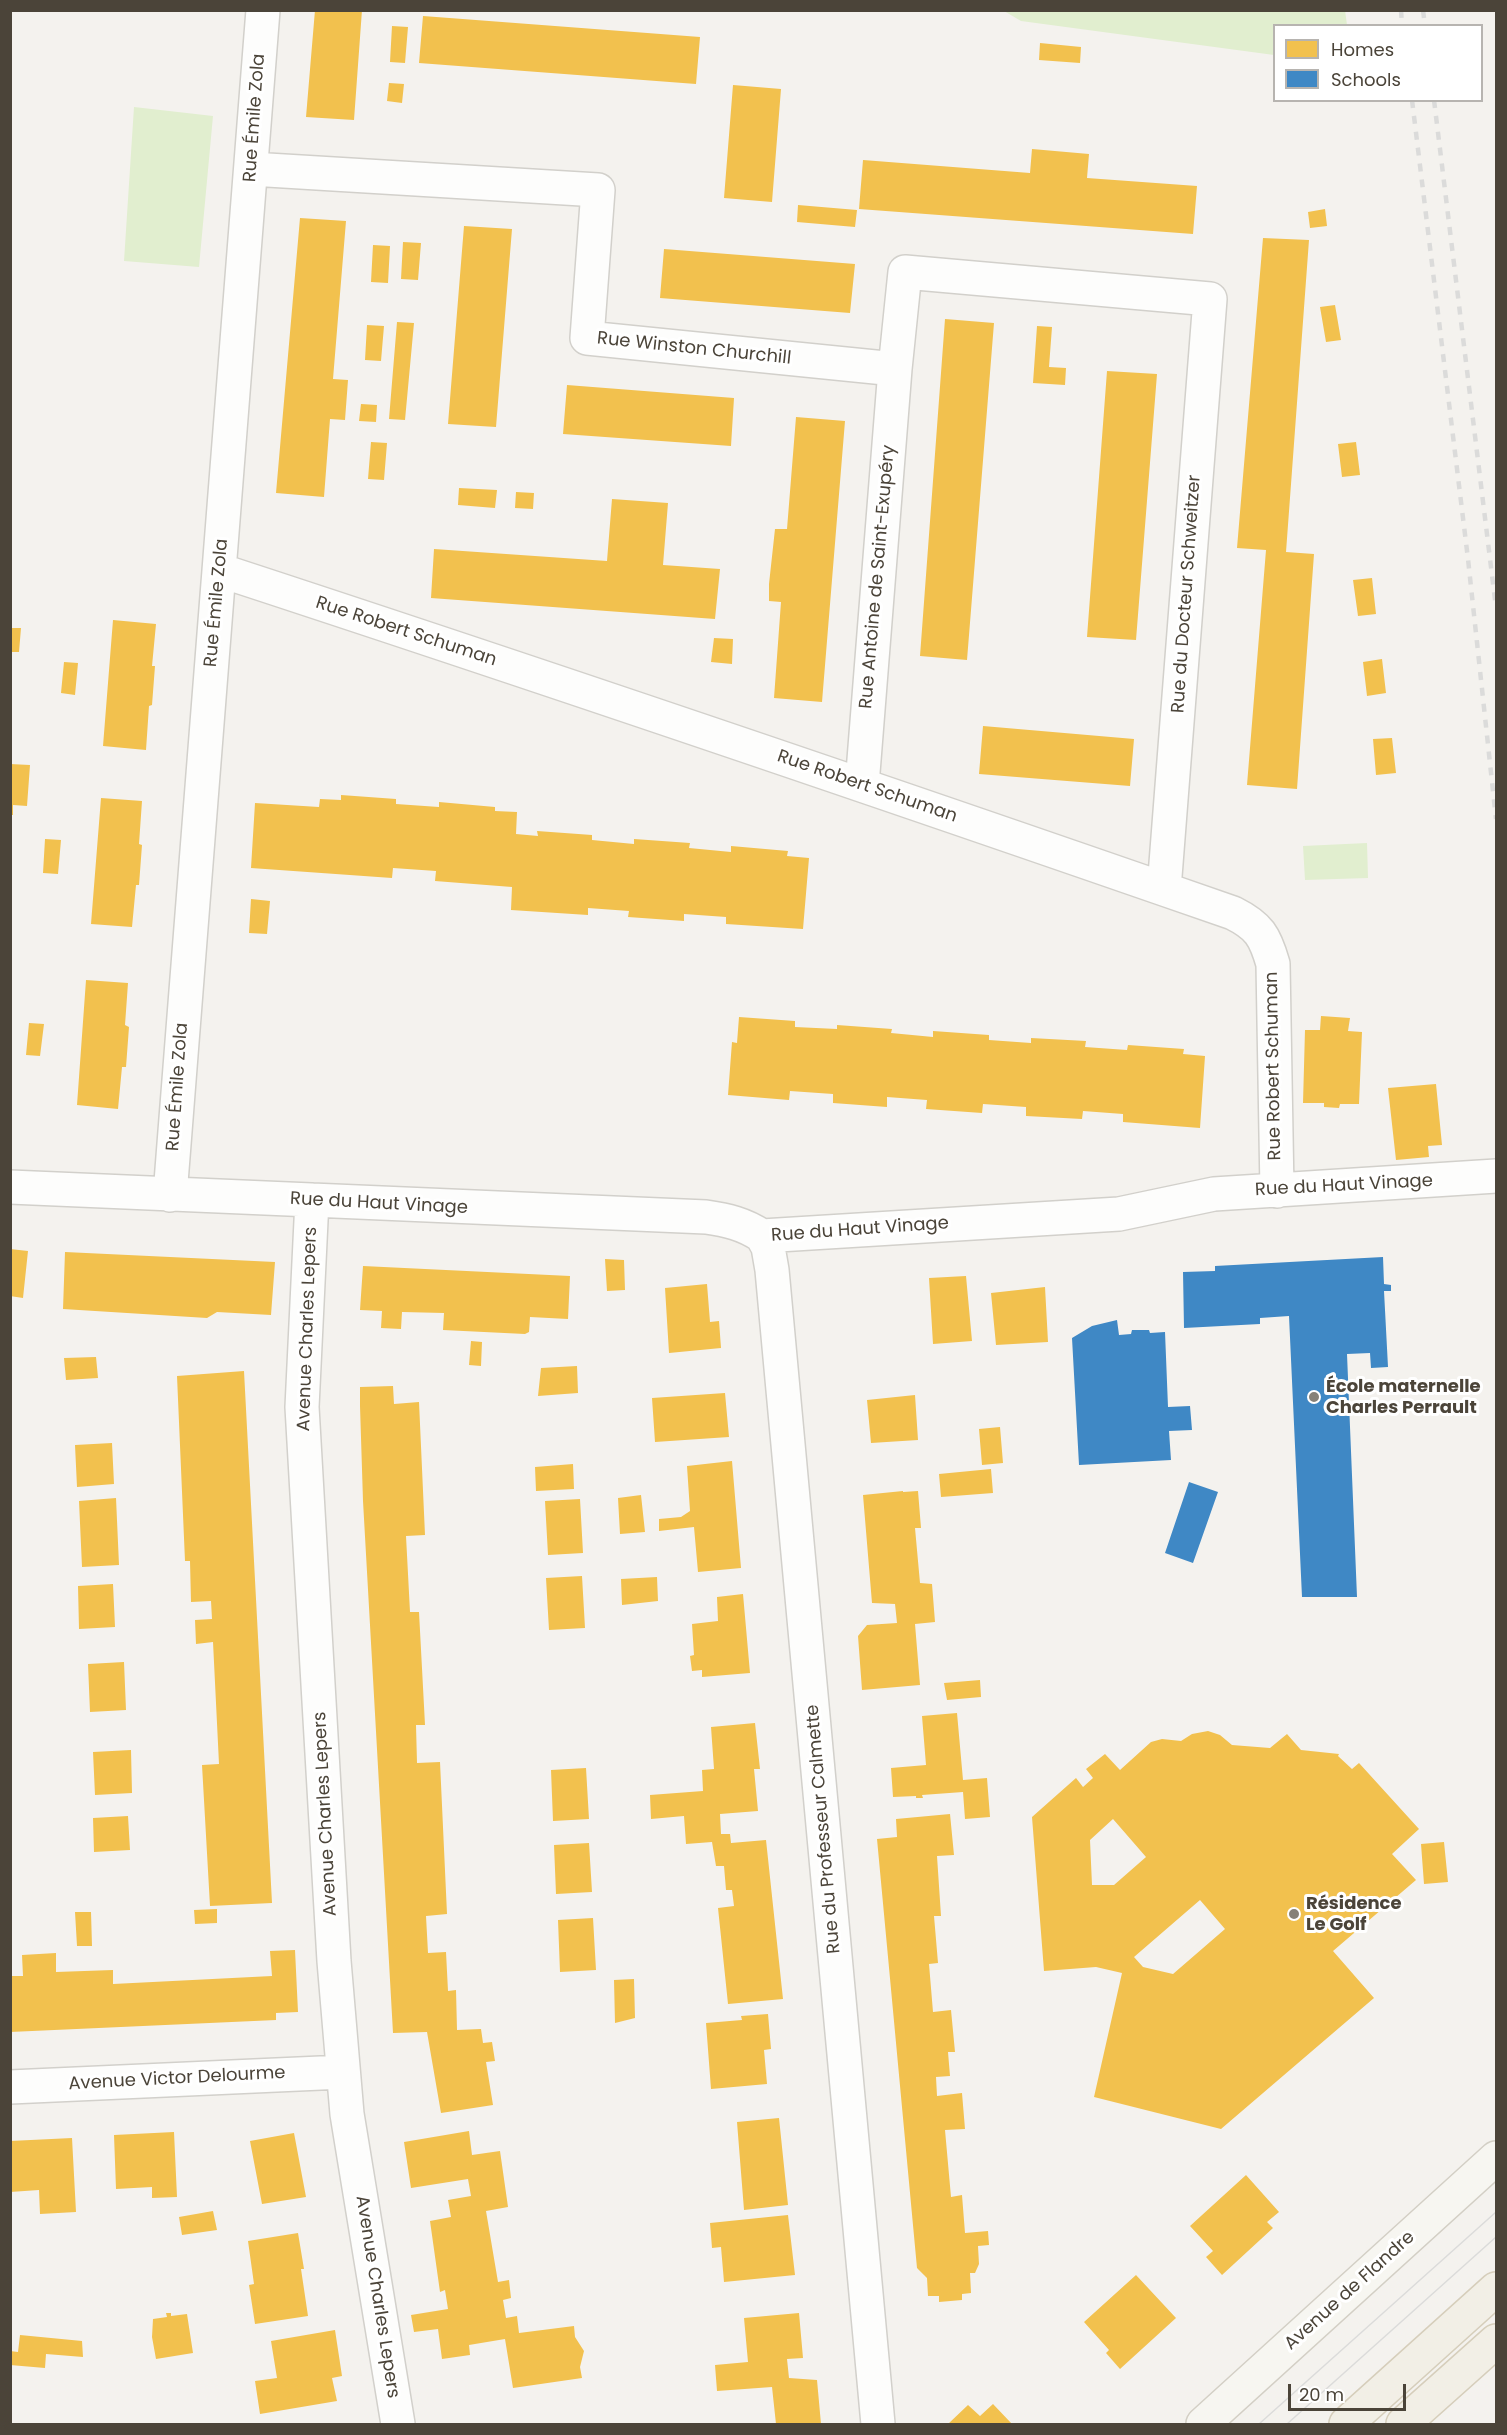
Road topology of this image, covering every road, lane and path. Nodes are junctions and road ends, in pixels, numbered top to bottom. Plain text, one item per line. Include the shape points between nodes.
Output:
1 (263, 10) edge
2 (251, 169) junction
3 (895, 369) junction
4 (219, 570) junction
5 (862, 785) junction
6 (1164, 889) junction
7 (1497, 1176) edge
8 (10, 1187) edge
9 (1277, 1191) junction
10 (170, 1195) junction
11 (312, 1200) junction
12 (762, 1236) junction
13 (343, 2072) junction
14 (10, 2087) edge
15 (1497, 2158) edge
16 (1497, 2289) edge
17 (1497, 2341) edge
18 (398, 2424) edge
19 (878, 2424) edge
20 (1203, 2424) edge
21 (1346, 2424) edge
22 (1403, 2424) edge

1 - 2 street, Rue Émile Zola
2 - 3 street, Rue Winston Churchill via 598,190 587,338
2 - 4 street, Rue Émile Zola
3 - 5 street, Rue Antoine de Saint-Exupéry
3 - 6 street, Rue du Docteur Schweitzer via 905,272 1210,299
4 - 5 street, Rue Robert Schuman
4 - 10 street, Rue Émile Zola
5 - 6 street, Rue Robert Schuman
6 - 9 street, Rue Robert Schuman via 1249,921 1261,932 1268,947 1273,964
7 - 9 street, Rue du Haut Vinage
8 - 10 street, Rue du Haut Vinage
9 - 12 street, Rue du Haut Vinage via 1214,1194 1119,1214
10 - 11 street, Rue du Haut Vinage
11 - 12 street, Rue du Haut Vinage via 706,1217 748,1227
11 - 13 street, Avenue Charles Lepers via 302,1407
12 - 19 street, Rue du Professeur Calmette via 772,1270
13 - 14 street, Avenue Victor Delourme
13 - 18 street, Avenue Charles Lepers
15 - 20 street, Avenue de Flandre
16 - 21 main road
17 - 22 main road

